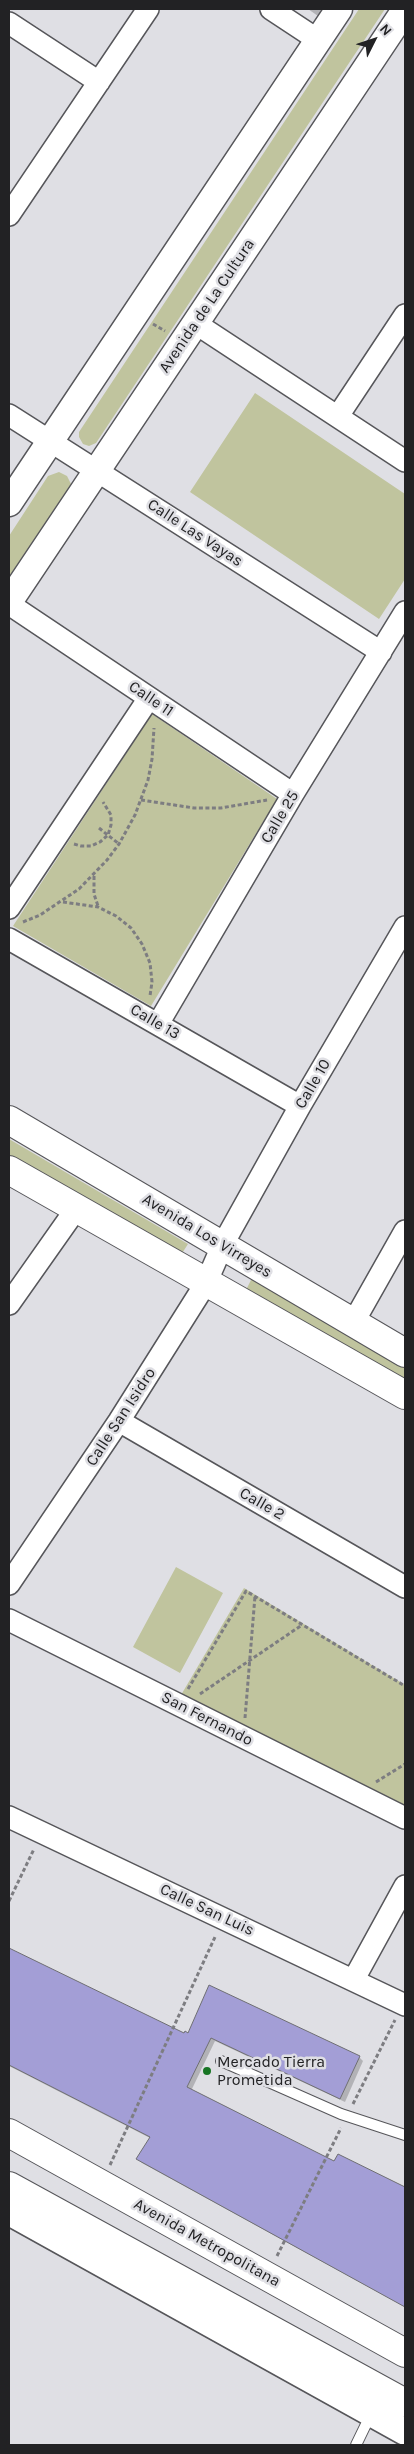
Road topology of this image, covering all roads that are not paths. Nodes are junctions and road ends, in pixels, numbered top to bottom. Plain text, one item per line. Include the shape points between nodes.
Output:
1 (148, 9) edge
2 (271, 9) edge
3 (339, 9) edge
4 (405, 10) edge
5 (9, 23) edge
6 (318, 40) junction
7 (99, 82) junction
8 (9, 215) edge
9 (405, 315) edge
10 (189, 333) junction
11 (9, 415) edge
12 (338, 416) junction
13 (50, 442) junction
14 (405, 461) edge
15 (97, 470) junction
16 (9, 503) edge
17 (9, 603) edge
18 (405, 612) edge
19 (381, 652) junction
20 (149, 698) junction
21 (283, 796) junction
22 (15, 913) edge
23 (405, 927) edge
24 (9, 939) edge
25 (158, 1024) junction
26 (300, 1106) junction
27 (9, 1120) edge
28 (9, 1170) edge
29 (76, 1209) junction
30 (405, 1231) edge
31 (223, 1244) junction
32 (206, 1284) junction
33 (9, 1304) edge
34 (353, 1323) junction
35 (405, 1353) edge
36 (405, 1395) edge
37 (119, 1421) junction
38 (9, 1584) edge
39 (405, 1587) edge
40 (9, 1620) edge
41 (9, 1817) edge
42 (405, 1818) edge
43 (405, 1886) edge
44 (354, 1979) junction
45 (404, 2005) edge
46 (220, 2061) dead end
47 (9, 2133) edge
48 (405, 2134) edge
49 (9, 2186) edge
50 (9, 2212) edge
51 (405, 2353) edge
52 (405, 2403) edge
53 (372, 2414) junction
54 (405, 2432) edge
55 (356, 2445) edge

1 - 7 street
2 - 6 street
3 - 6 street
4 - 10 street, Avenida de La Cultura
5 - 7 street
6 - 13 street
7 - 8 street
9 - 12 street
10 - 12 street
10 - 15 street, Avenida de La Cultura
11 - 13 street, Calle Las Vayas
12 - 14 street
13 - 15 street, Calle Las Vayas
13 - 16 street
15 - 17 street, Avenida de La Cultura
15 - 19 street, Calle Las Vayas
17 - 20 street, Calle 11
18 - 19 street, Calle 25
19 - 21 street, Calle 25
20 - 21 street, Calle 11
20 - 22 street
21 - 25 street, Calle 25
23 - 26 street, Calle 10
24 - 25 street, Calle 13
25 - 26 street, Calle 13
26 - 31 street, Calle 10
27 - 31 main road, Avenida Los Virreyes
28 - 29 main road
29 - 32 main road
29 - 33 street
30 - 34 street
31 - 32 street, Calle San Isidro
31 - 34 main road, Avenida Los Virreyes
32 - 36 main road
32 - 37 street, Calle San Isidro
34 - 35 main road, Avenida Los Virreyes
37 - 38 street, Calle San Isidro
37 - 39 street, Calle 2
40 - 42 street, San Fernando via 186,1702
41 - 44 street, Calle San Luis
43 - 44 street
44 - 45 street, Calle San Luis
46 - 48 lane via 347,2116
47 - 51 main road, Avenida Metropolitana
49 - 52 main road
50 - 53 street
53 - 54 street
53 - 55 lane

